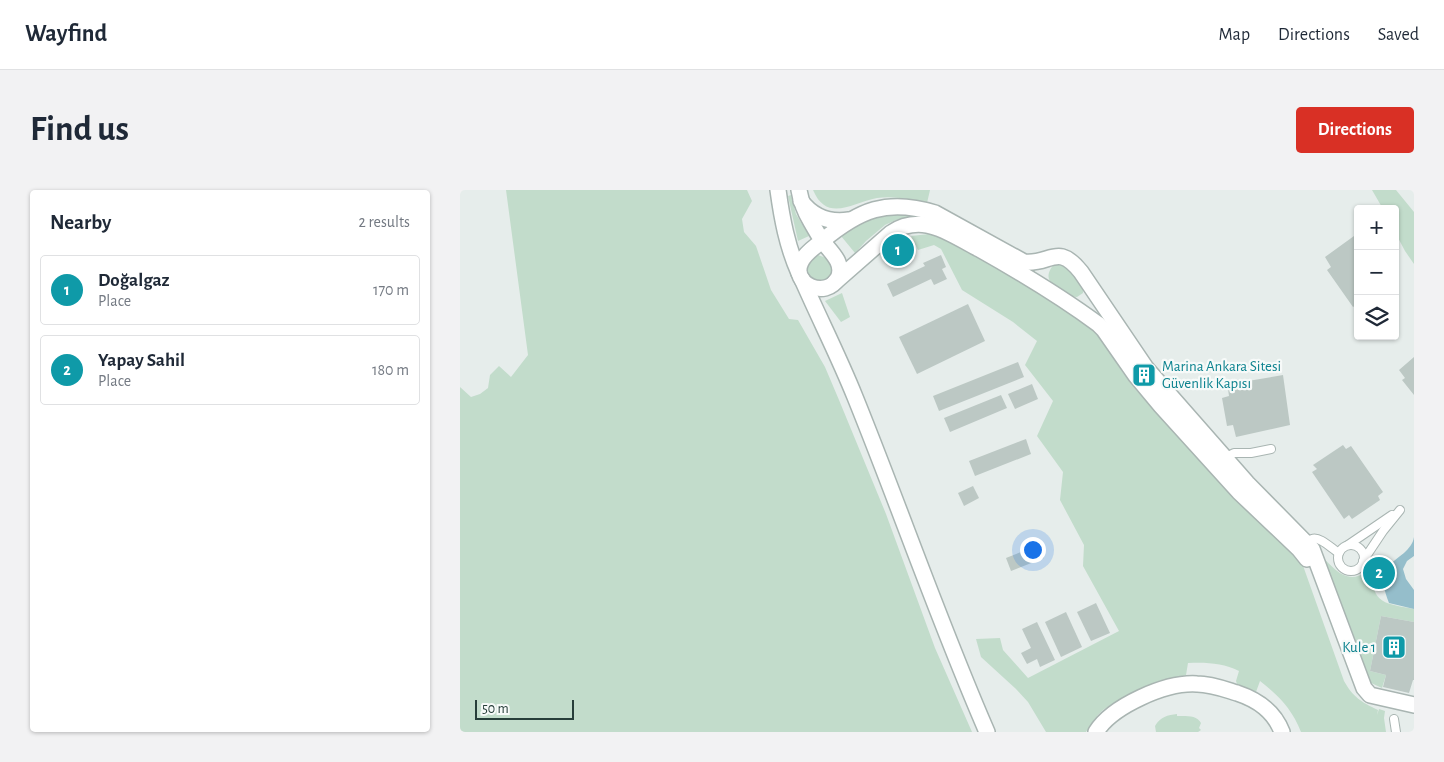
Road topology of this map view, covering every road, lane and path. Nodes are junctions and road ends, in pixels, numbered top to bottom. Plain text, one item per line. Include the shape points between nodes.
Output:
1 (778, 190) edge
2 (800, 196) edge
3 (849, 220) junction
4 (822, 241) junction
5 (1049, 258) junction
6 (802, 279) junction
7 (833, 284) junction
8 (1089, 284) junction
9 (1045, 288) junction
10 (1070, 304) junction
11 (817, 314) junction
12 (1271, 449) dead end
13 (1219, 461) junction
14 (1348, 545) junction
15 (1303, 546) junction
16 (1339, 553) junction
17 (1362, 563) junction
18 (1414, 705) edge
19 (1414, 711) edge
20 (1394, 719) dead end
21 (988, 732) edge
22 (1096, 732) edge
23 (1282, 732) edge
24 (1396, 732) edge

1 - 6 street via 784,228
2 - 3 street via 810,211 823,218
2 - 4 street
3 - 4 street
3 - 5 street via 884,208 915,208 935,213 1024,262
4 - 6 street via 801,262 799,271
4 - 7 street via 838,263 840,271
5 - 8 street via 1069,258
5 - 9 street via 1042,269
6 - 7 street via 815,289
6 - 11 street
7 - 9 street via 895,230 920,225 950,234
7 - 11 street via 818,301
8 - 10 street via 1090,290 1085,299
8 - 13 street via 1146,368
9 - 10 street
10 - 13 street via 1104,330 1161,406
11 - 21 street via 855,397 958,664
12 - 13 lane via 1234,453
13 - 15 street via 1239,492
14 - 16 lane
14 - 17 lane via 1362,551
14 - 17 lane via 1400,510
15 - 16 lane via 1315,538
15 - 18 street via 1316,555 1364,688 1370,694
15 - 19 street via 1361,698
16 - 17 lane via 1339,562 1344,569 1352,570
20 - 24 lane
22 - 23 street via 1114,714 1157,690 1195,684 1248,697 1271,714

